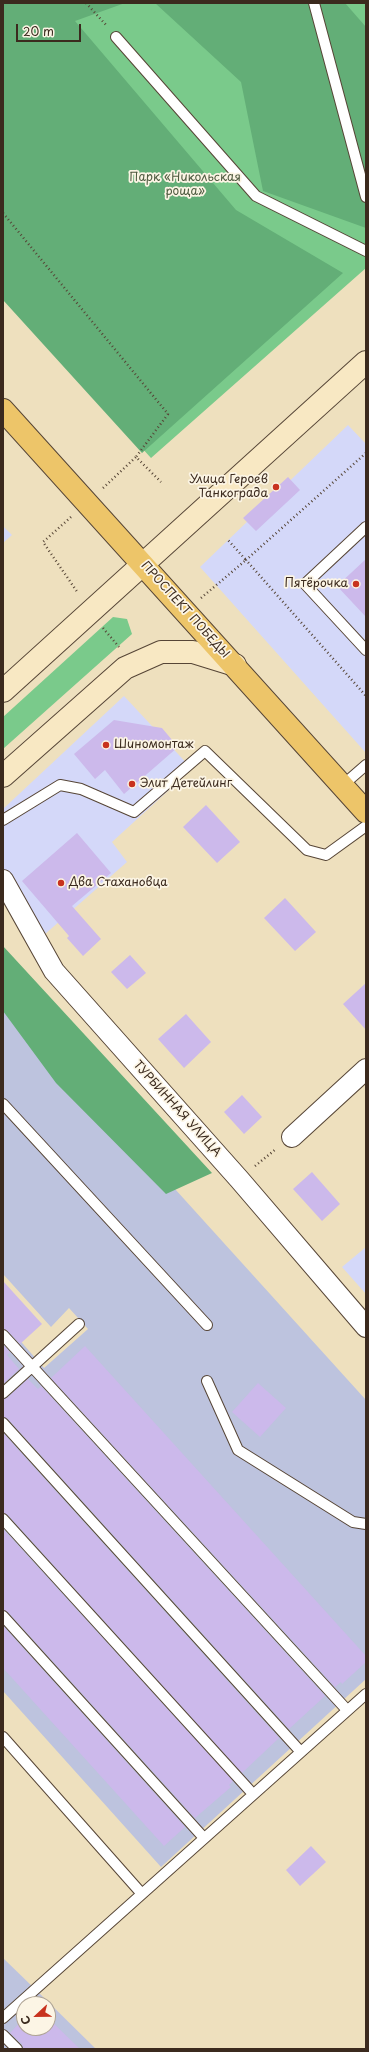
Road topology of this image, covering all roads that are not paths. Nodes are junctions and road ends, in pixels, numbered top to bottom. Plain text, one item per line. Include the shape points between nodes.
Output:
1 (314, 3) edge
2 (116, 37) road end
3 (366, 197) edge
4 (366, 251) edge
5 (366, 362) edge
6 (3, 410) edge
7 (366, 527) edge
8 (143, 564) junction
9 (366, 650) edge
10 (235, 665) junction
11 (3, 691) edge
12 (366, 765) edge
13 (3, 776) edge
14 (343, 786) junction
15 (366, 812) edge
16 (3, 820) edge
17 (366, 826) edge
18 (3, 880) edge
19 (366, 1069) edge
20 (3, 1104) edge
21 (292, 1137) road end
22 (79, 1324) dead end
23 (207, 1325) dead end
24 (366, 1327) edge
25 (3, 1335) edge
26 (32, 1367) junction
27 (207, 1380) dead end
28 (3, 1393) edge
29 (3, 1423) edge
30 (3, 1519) edge
31 (366, 1524) edge
32 (3, 1616) edge
33 (366, 1694) edge
34 (347, 1710) junction
35 (3, 1737) edge
36 (300, 1751) junction
37 (253, 1794) junction
38 (204, 1838) junction
39 (142, 1894) junction
40 (3, 2018) edge
41 (3, 2035) edge
42 (17, 2049) edge

1 - 3 lane
2 - 4 lane via 256,196
5 - 8 main road
6 - 8 main road, ПРОСПЕКТ ПОБЕДЫ
7 - 9 lane via 305,584
8 - 10 main road, ПРОСПЕКТ ПОБЕДЫ
8 - 11 main road
10 - 13 main road via 193,652 161,652 125,668
10 - 14 main road, ПРОСПЕКТ ПОБЕДЫ
12 - 14 lane
14 - 15 main road, ПРОСПЕКТ ПОБЕДЫ
16 - 17 lane via 60,785 81,789 134,812 205,751 307,850 326,856
18 - 24 street, ТУРБИННАЯ УЛИЦА via 54,971 239,1179
19 - 21 street
20 - 23 lane
22 - 26 lane
25 - 26 lane
26 - 28 lane
26 - 34 lane
27 - 31 lane via 238,1450 353,1522
29 - 36 lane
30 - 37 lane
32 - 38 lane
33 - 34 lane
34 - 36 lane
35 - 39 lane
36 - 37 lane
37 - 38 lane
38 - 39 lane
39 - 40 lane
41 - 42 lane

